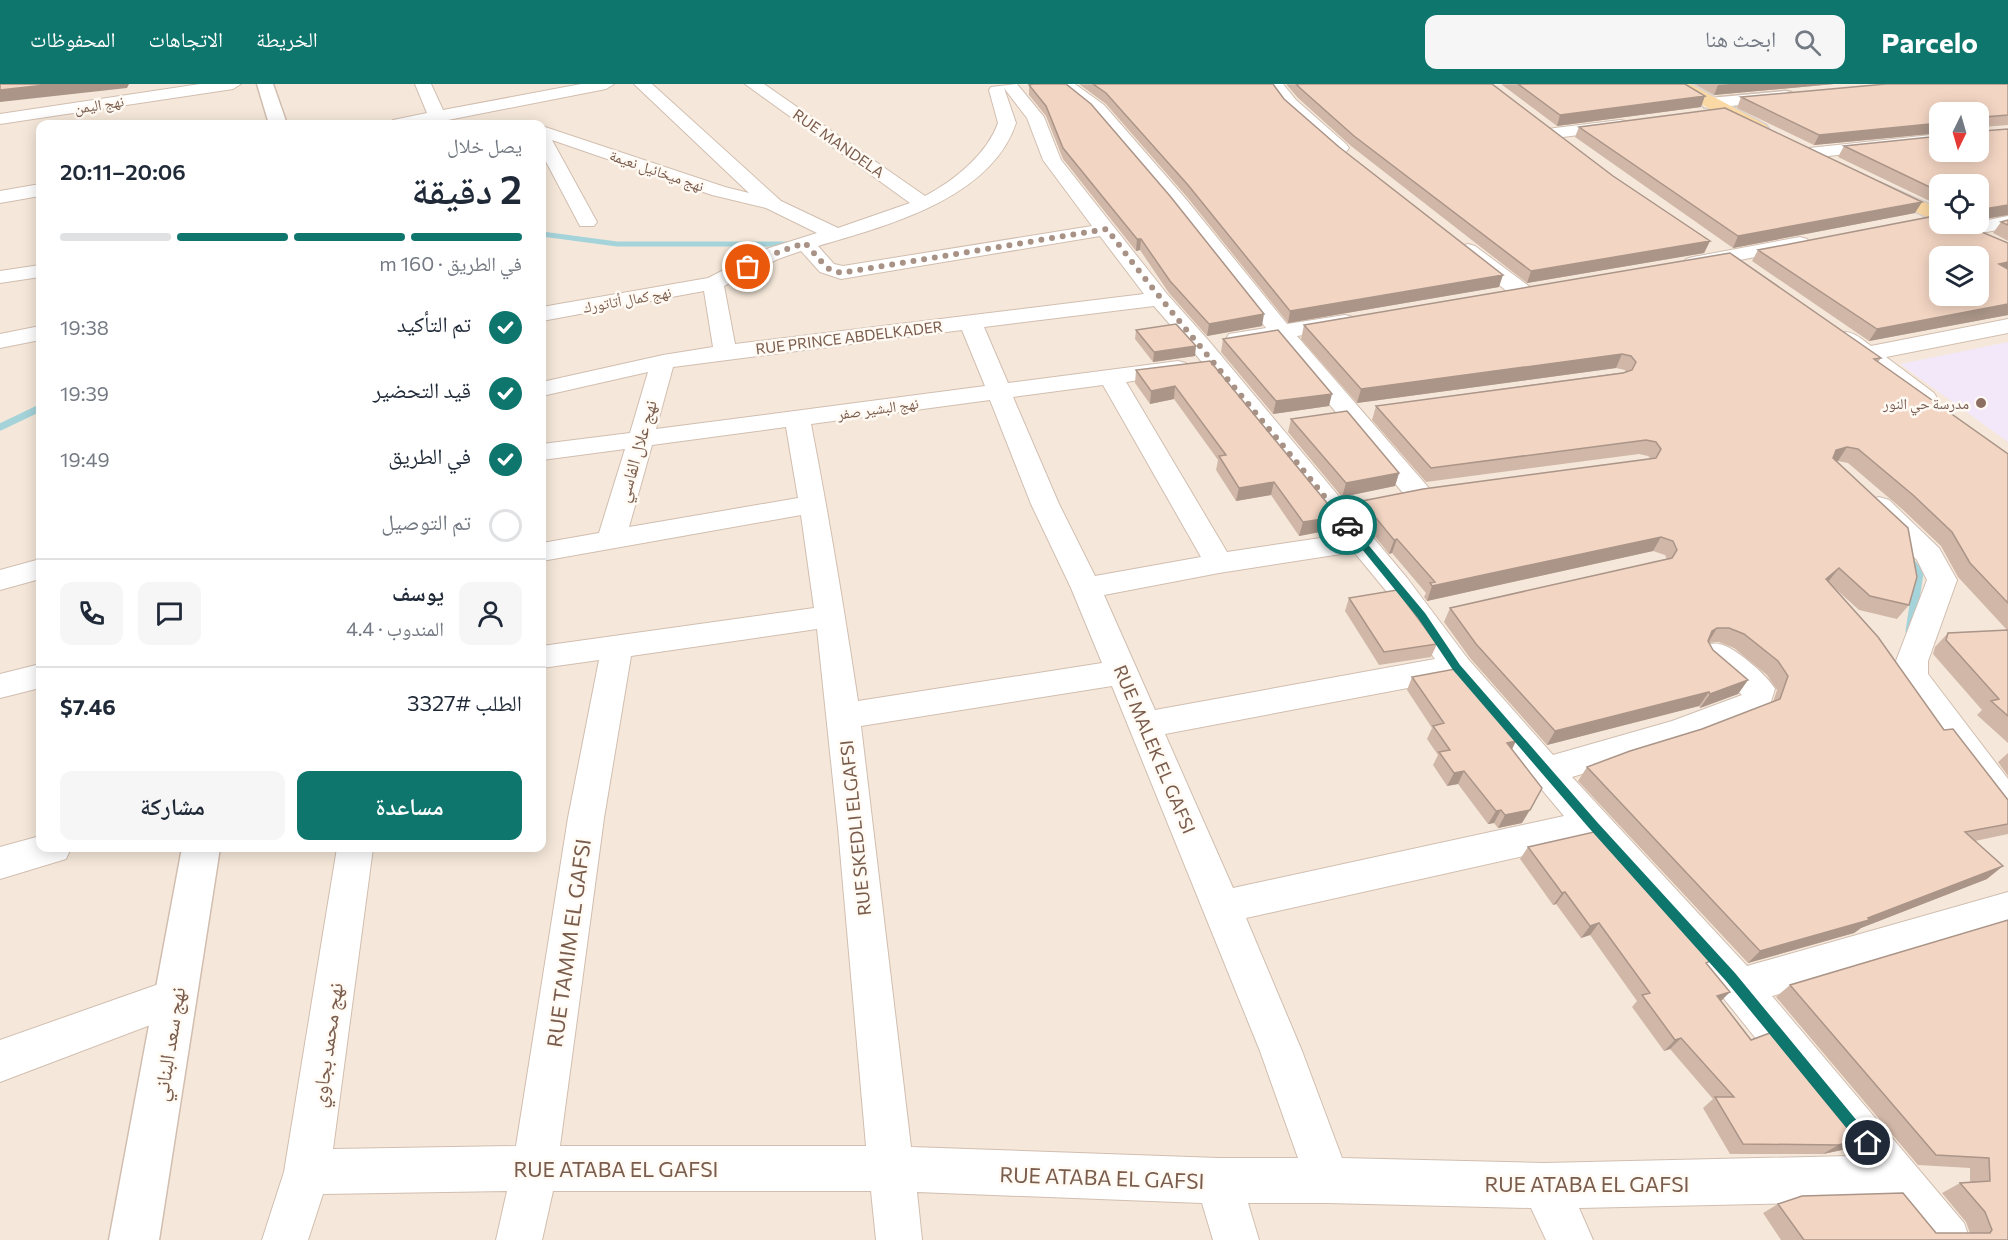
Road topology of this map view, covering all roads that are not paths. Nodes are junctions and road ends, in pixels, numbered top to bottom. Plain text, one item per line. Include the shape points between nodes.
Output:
1 (133, 84) edge
2 (233, 84) edge
3 (265, 84) edge
4 (423, 84) edge
5 (606, 84) edge
6 (642, 84) edge
7 (753, 84) edge
8 (1065, 84) edge
9 (1275, 84) edge
10 (1677, 84) edge
11 (1000, 86) edge
12 (539, 90) edge
13 (1805, 94) edge
14 (121, 101) junction
15 (509, 103) junction
16 (82, 107) junction
17 (1712, 109) junction
18 (524, 117) dead end
19 (0, 119) edge
20 (80, 120) edge
21 (277, 120) edge
22 (440, 120) edge
23 (444, 120) edge
24 (1538, 121) edge
25 (1634, 123) edge
26 (546, 132) edge
27 (1555, 134) junction
28 (1929, 140) edge
29 (546, 145) edge
30 (1573, 147) edge
31 (1809, 153) junction
32 (1353, 159) edge
33 (1841, 169) edge
34 (1862, 180) edge
35 (36, 191) edge
36 (0, 197) edge
37 (924, 204) junction
38 (774, 205) junction
39 (1929, 212) edge
40 (1929, 219) edge
41 (587, 222) dead end
42 (2008, 222) edge
43 (1904, 224) edge
44 (1989, 224) edge
45 (1107, 229) junction
46 (835, 234) junction
47 (1974, 234) edge
48 (1823, 239) edge
49 (1456, 240) edge
50 (805, 243) junction
51 (1997, 245) edge
52 (1720, 250) junction
53 (1672, 267) edge
54 (36, 272) edge
55 (1757, 276) edge
56 (0, 277) edge
57 (713, 283) junction
58 (1545, 288) edge
59 (1522, 292) junction
60 (1497, 296) edge
61 (1159, 298) junction
62 (546, 313) edge
63 (1370, 318) edge
64 (971, 323) junction
65 (2008, 326) edge
66 (1831, 328) edge
67 (1282, 333) junction
68 (36, 334) edge
69 (0, 341) edge
70 (725, 352) junction
71 (1868, 354) junction
72 (1208, 355) junction
73 (663, 362) junction
74 (1110, 375) junction
75 (546, 389) edge
76 (1000, 392) junction
77 (1362, 411) junction
78 (1943, 411) edge
79 (797, 419) junction
80 (1264, 425) junction
81 (640, 437) junction
82 (546, 451) edge
83 (1856, 486) edge
84 (814, 504) junction
85 (1334, 509) junction
86 (611, 540) junction
87 (1360, 542) junction
88 (546, 551) edge
89 (1220, 563) junction
90 (36, 564) edge
91 (0, 579) edge
92 (1086, 588) junction
93 (832, 616) junction
94 (616, 647) junction
95 (1716, 654) edge
96 (546, 656) edge
97 (1457, 667) junction
98 (1123, 672) junction
99 (36, 677) edge
100 (0, 686) edge
101 (843, 716) junction
102 (1145, 725) junction
103 (1547, 770) junction
104 (2008, 804) edge
105 (1593, 825) junction
106 (39, 852) edge
107 (200, 852) edge
108 (354, 852) edge
109 (0, 863) edge
110 (1222, 907) junction
111 (2008, 909) edge
112 (1739, 987) junction
113 (176, 997) junction
114 (0, 1061) edge
115 (535, 1168) junction
116 (891, 1169) junction
117 (307, 1172) junction
118 (1896, 1178) junction
119 (1328, 1180) junction
120 (1218, 1181) junction
121 (1544, 1186) junction
122 (135, 1240) edge
123 (285, 1240) edge
124 (519, 1240) edge
125 (899, 1240) edge
126 (1236, 1240) edge
127 (1570, 1240) edge
128 (1947, 1240) edge

1 - 14 street
2 - 14 street, نهج اليمن
3 - 21 street
4 - 22 street
5 - 12 street
6 - 38 street
7 - 37 street, RUE MANDELA
8 - 67 street via 1098,109
9 - 32 street via 1290,104
10 - 17 main road
11 - 37 street, نهج كمال أتاتورك via 1007,117 1004,132 991,152 959,184
11 - 45 street via 1035,117 1052,160
12 - 15 street
13 - 17 street
14 - 16 street, نهج اليمن
15 - 18 street
15 - 23 street
16 - 19 street, نهج اليمن
16 - 20 street
17 - 31 main road
24 - 27 street
25 - 27 street
26 - 38 street, نهج ميخائيل نعيمة via 719,191
27 - 30 street
28 - 31 street
29 - 41 street
31 - 33 main road
34 - 39 main road
35 - 36 street
37 - 46 street, نهج كمال أتاتورك via 893,218
38 - 46 street
40 - 43 street
42 - 44 street
45 - 50 street via 841,273 827,268
45 - 61 street
46 - 50 street, نهج كمال أتاتورك
47 - 51 main road
48 - 52 street
49 - 59 street
50 - 57 street, نهج كمال أتاتورك
52 - 53 street
52 - 55 street
54 - 56 street
57 - 62 street, نهج كمال أتاتورك
57 - 70 street
58 - 59 street
59 - 60 street
61 - 64 street, RUE PRINCE ABDELKADER
61 - 72 street
63 - 67 street, نهج البشير صفر
64 - 70 street, RUE PRINCE ABDELKADER
64 - 76 street, RUE MALEK EL GAFSI
65 - 71 street
66 - 71 street
67 - 72 street, نهج البشير صفر
67 - 77 street
68 - 69 street
70 - 73 street, RUE PRINCE ABDELKADER
71 - 78 street
72 - 74 street, نهج البشير صفر
72 - 80 street
73 - 75 street, RUE PRINCE ABDELKADER
73 - 81 street, نهج علال الفاسي
74 - 76 street, نهج البشير صفر
74 - 89 street
76 - 79 street, نهج البشير صفر
76 - 92 street, RUE MALEK EL GAFSI via 1045,504
77 - 80 street
77 - 85 street via 1430,491
79 - 81 street, نهج البشير صفر
79 - 84 street, RUE SKEDLI ELGAFSI
80 - 85 street
81 - 82 street, نهج البشير صفر
81 - 86 street, نهج علال الفاسي
83 - 104 street via 1929,555 1942,580 1912,661 1912,676
84 - 86 street
84 - 93 street, RUE SKEDLI ELGAFSI
85 - 87 street
86 - 88 street
87 - 89 street
87 - 97 street via 1432,613
89 - 92 street
90 - 91 street
92 - 98 street, RUE MALEK EL GAFSI
93 - 94 street
93 - 101 street, RUE SKEDLI ELGAFSI
94 - 96 street
94 - 115 street, RUE TAMIM EL GAFSI via 586,819
95 - 103 street via 1759,689 1756,702 1671,735
97 - 102 street
97 - 103 street
98 - 101 street
98 - 102 street, RUE MALEK EL GAFSI
99 - 100 street
101 - 116 street, RUE SKEDLI ELGAFSI
102 - 110 street, RUE MALEK EL GAFSI
103 - 105 street
105 - 110 street
105 - 112 street
106 - 109 street
107 - 113 street, نهج سعد البناني
108 - 117 street, نهج محمد بجاوي
110 - 119 street, RUE MALEK EL GAFSI
111 - 112 street
112 - 118 street
113 - 114 street
113 - 122 street, نهج سعد البناني
115 - 116 street, RUE ATABA EL GAFSI
115 - 117 street, RUE ATABA EL GAFSI
115 - 124 street, RUE TAMIM EL GAFSI
116 - 120 street, RUE ATABA EL GAFSI
116 - 125 street, RUE SKEDLI ELGAFSI
117 - 123 street, نهج محمد بجاوي
118 - 121 street, RUE ATABA EL GAFSI
118 - 128 street
119 - 120 street, RUE ATABA EL GAFSI
119 - 121 street, RUE ATABA EL GAFSI
120 - 126 street
121 - 127 street

